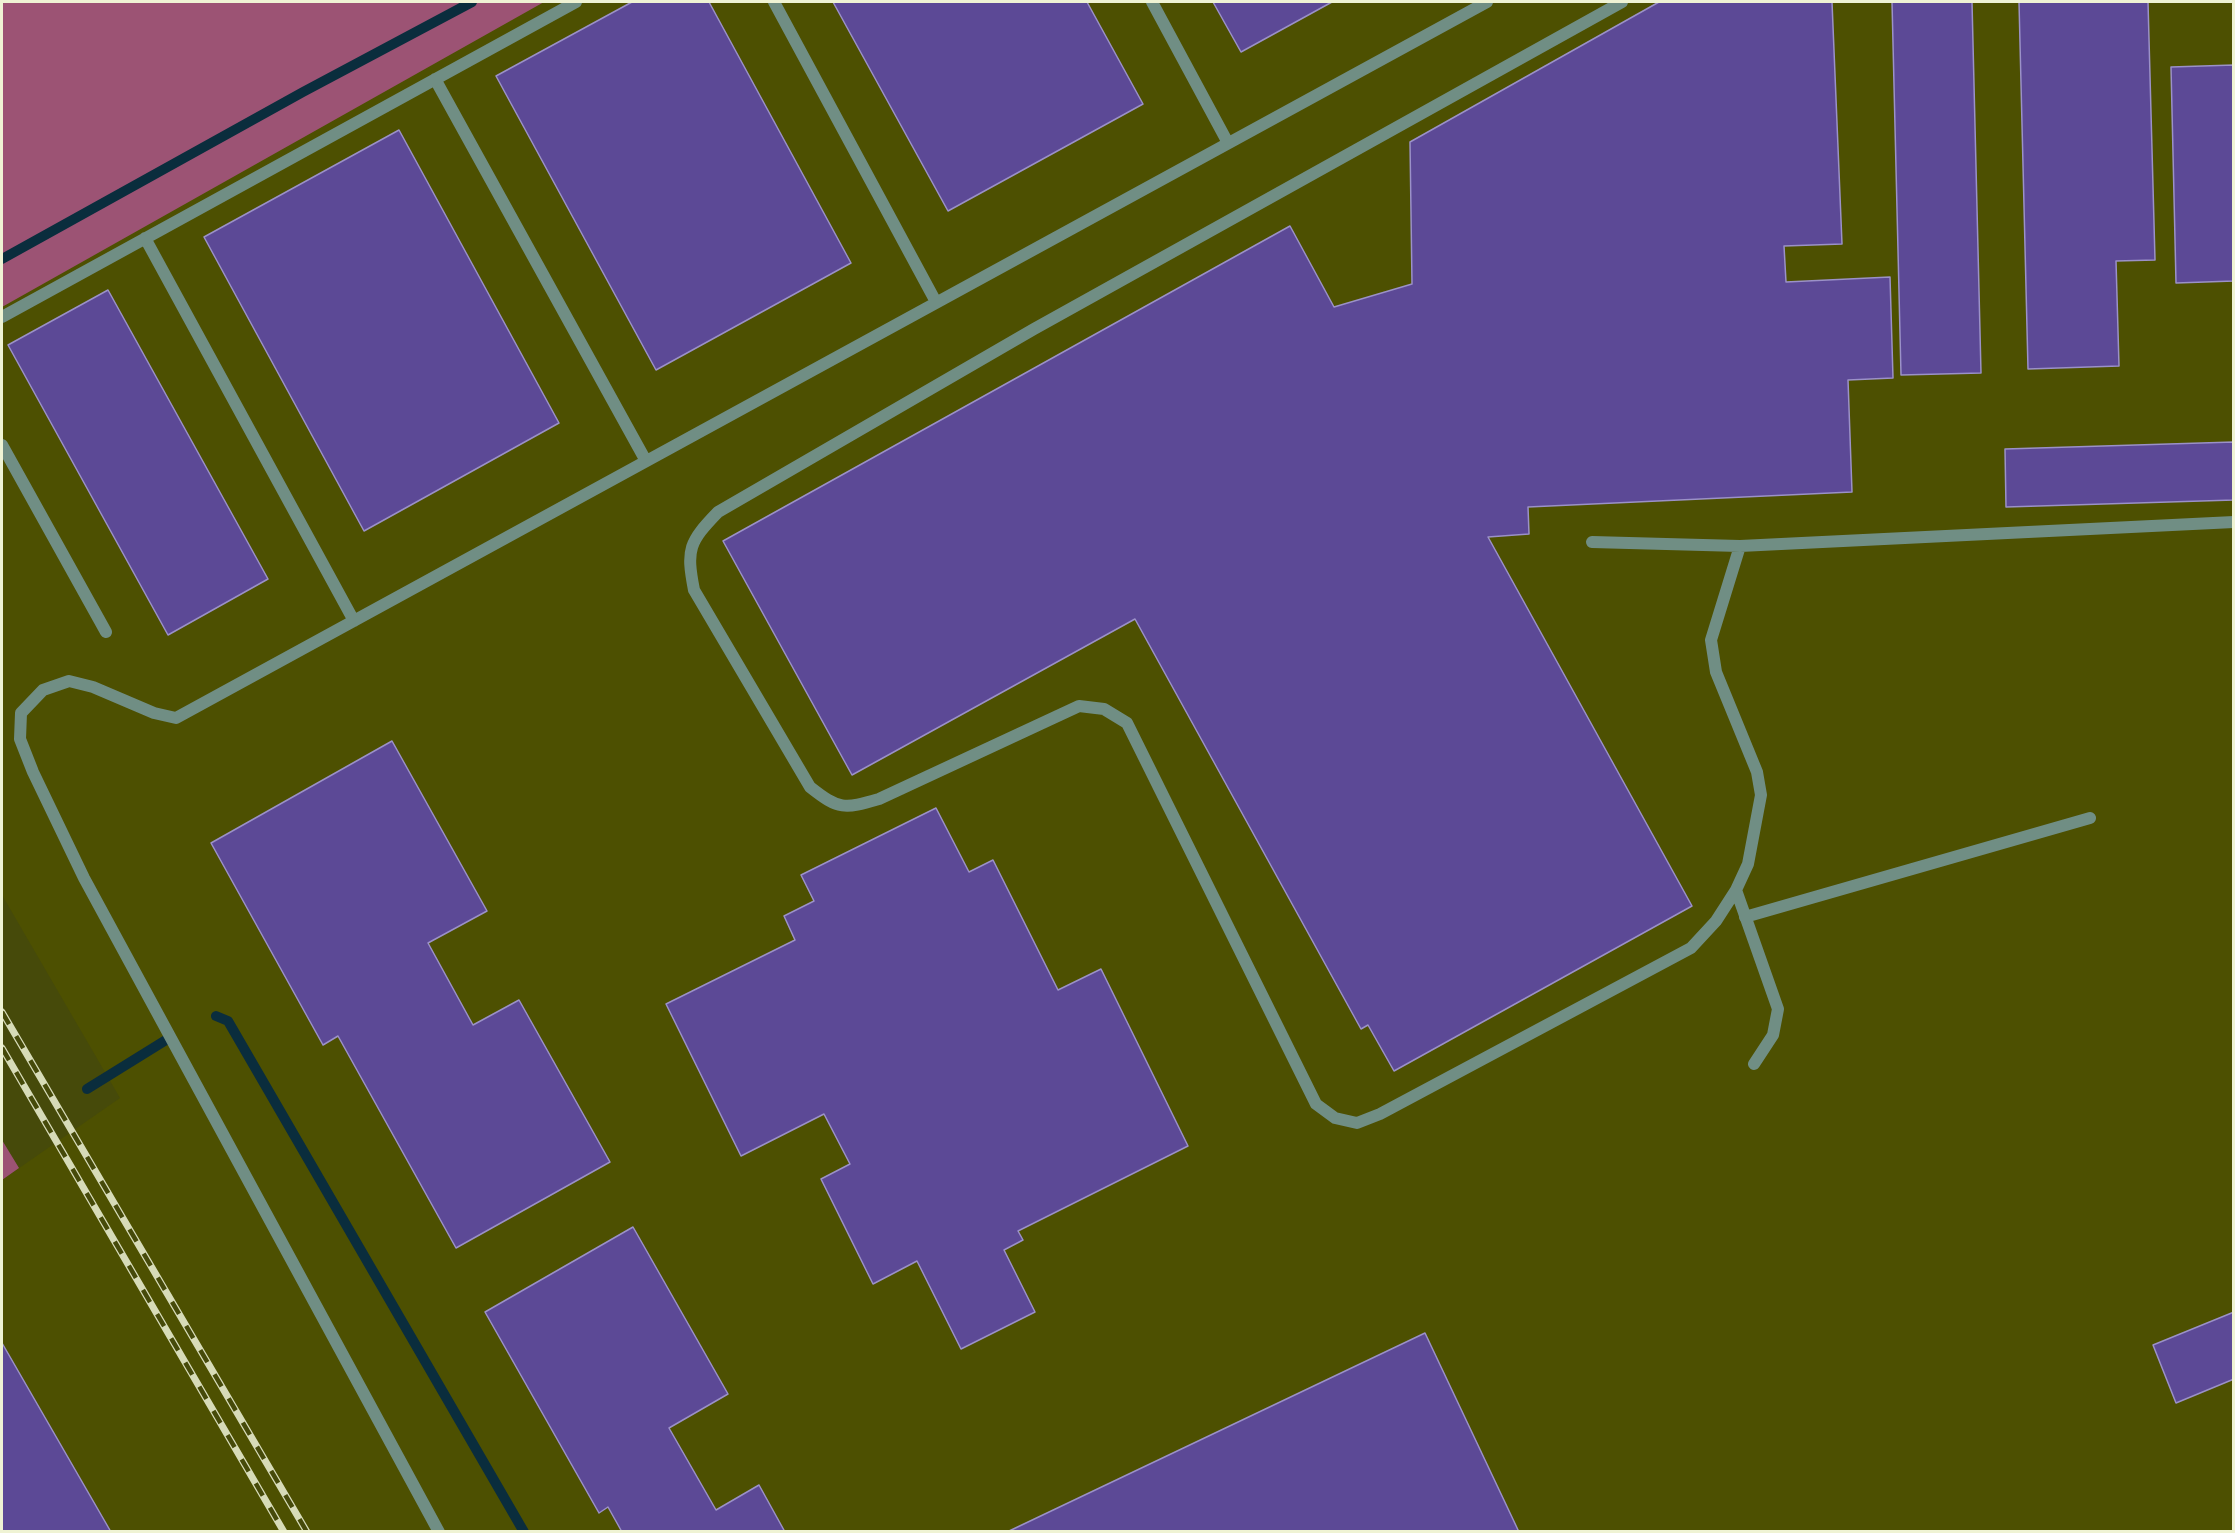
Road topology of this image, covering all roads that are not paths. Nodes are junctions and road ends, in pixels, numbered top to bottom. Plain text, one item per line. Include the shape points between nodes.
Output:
1 (576, 2) edge
2 (774, 2) edge
3 (1152, 2) edge
4 (1487, 2) edge
5 (1622, 2) edge
6 (435, 79) junction
7 (1228, 144) junction
8 (145, 238) junction
9 (936, 302) junction
10 (2, 317) edge
11 (2, 445) edge
12 (646, 461) junction
13 (2234, 522) edge
14 (1592, 542) dead end
15 (1740, 546) junction
16 (354, 621) junction
17 (106, 632) dead end
18 (2090, 818) dead end
19 (1736, 890) junction
20 (1745, 918) junction
21 (1754, 1064) dead end
22 (439, 1532) edge

1 - 6 lane
2 - 9 lane
3 - 7 lane
4 - 7 lane
5 - 19 lane via 1034,329 718,512 697,534 689,562 694,590 810,788 831,803 853,807 879,799 1079,706 1104,709 1127,723 1316,1104 1335,1118 1357,1123 1380,1114 1691,948 1716,921
6 - 8 lane
6 - 12 lane
7 - 9 lane
8 - 10 lane
8 - 16 lane
9 - 12 lane
11 - 17 lane
12 - 16 lane
13 - 15 lane
14 - 15 lane
15 - 19 lane via 1711,640 1716,672 1757,772 1761,795 1748,864
16 - 22 lane via 176,718 154,714 93,687 69,681 43,690 21,713 20,739 84,878
18 - 20 lane
19 - 20 lane
20 - 21 lane via 1778,1009 1773,1035

